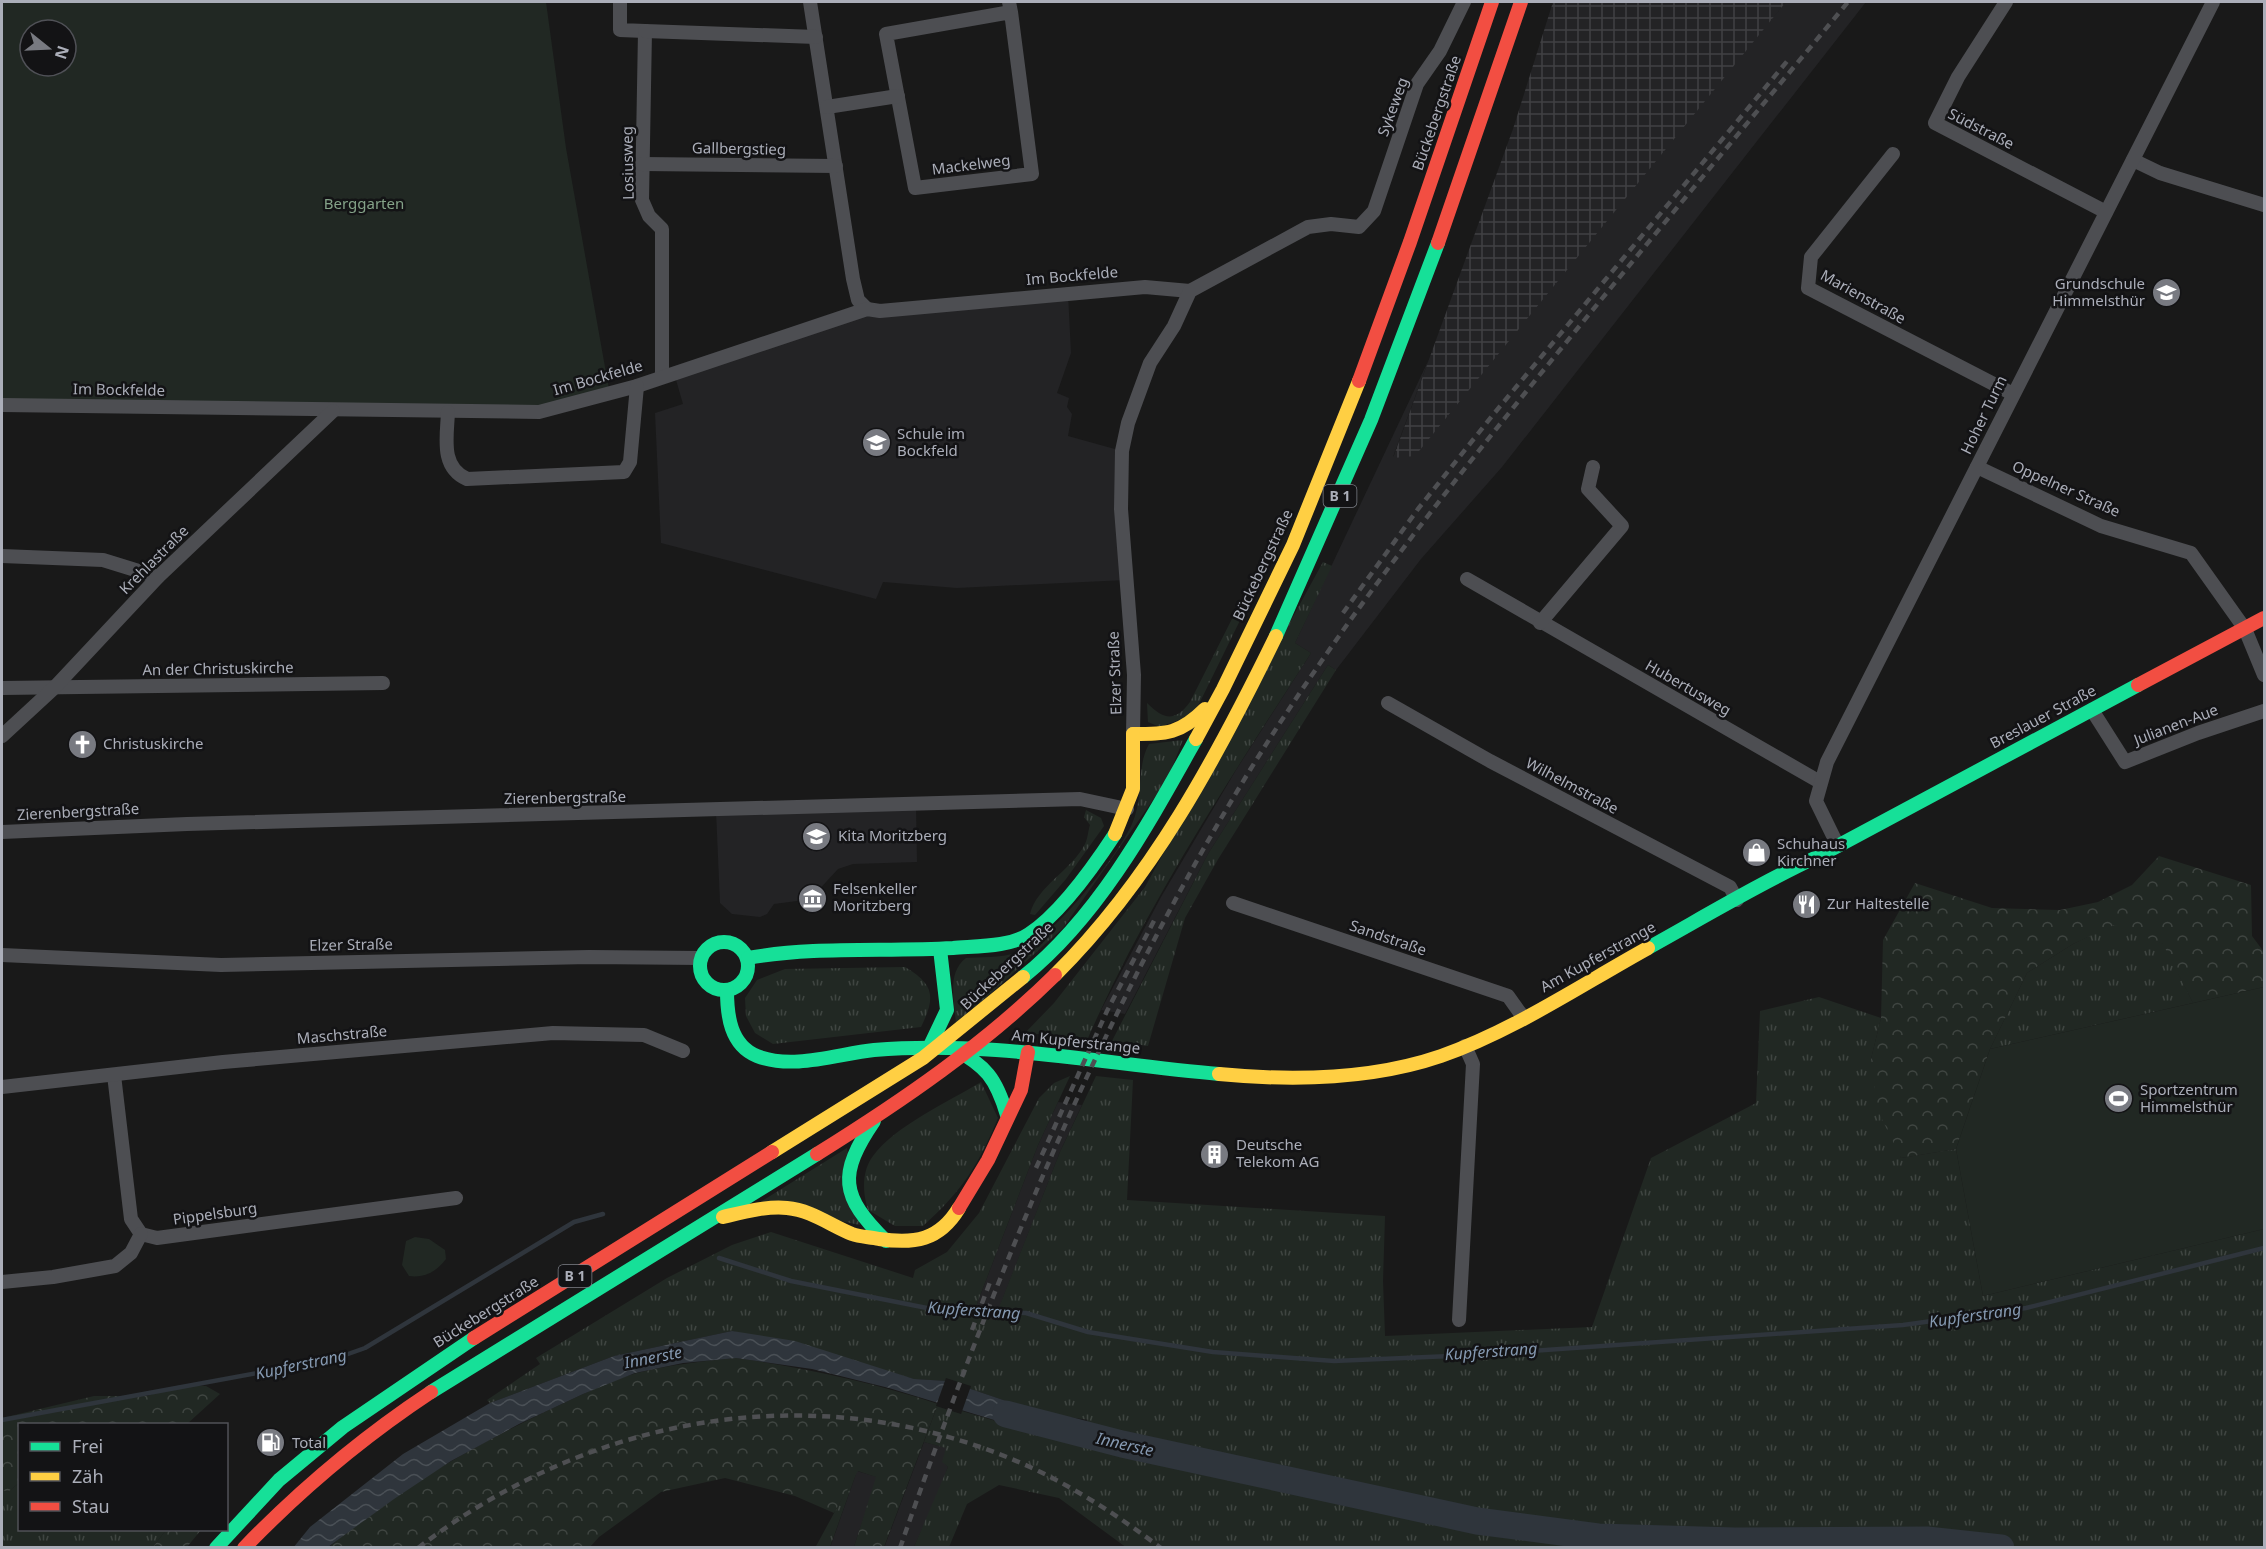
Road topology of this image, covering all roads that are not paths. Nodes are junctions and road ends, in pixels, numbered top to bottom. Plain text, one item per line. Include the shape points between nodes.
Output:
1 (620, 2) edge
2 (810, 2) edge
3 (1464, 2) edge
4 (1492, 2) edge
5 (1521, 2) edge
6 (2006, 2) edge
7 (2213, 2) edge
8 (1010, 7) edge
9 (645, 31) junction
10 (816, 37) junction
11 (898, 96) junction
12 (827, 107) junction
13 (1893, 154) dead end
14 (2133, 160) junction
15 (642, 164) junction
16 (836, 166) junction
17 (2265, 205) edge
18 (2106, 212) junction
19 (1190, 291) junction
20 (867, 309) junction
21 (662, 376) junction
22 (637, 386) junction
23 (2013, 394) junction
24 (2, 405) edge
25 (333, 411) junction
26 (448, 412) junction
27 (1593, 467) dead end
28 (1977, 467) junction
29 (2, 556) edge
30 (158, 577) junction
31 (1467, 579) dead end
32 (2265, 618) edge
33 (1540, 623) junction
34 (2245, 629) junction
35 (2265, 675) edge
36 (383, 683) dead end
37 (2, 688) edge
38 (54, 688) junction
39 (1222, 689) junction
40 (1388, 703) dead end
41 (2092, 710) junction
42 (2265, 711) edge
43 (1133, 734) junction
44 (2, 736) edge
45 (1820, 782) junction
46 (1127, 809) junction
47 (2, 832) edge
48 (1838, 846) junction
49 (1741, 898) junction
50 (1233, 903) dead end
51 (940, 949) junction
52 (2, 955) edge
53 (701, 958) junction
54 (748, 958) junction
55 (727, 990) junction
56 (1523, 1017) junction
57 (1465, 1046) junction
58 (952, 1048) junction
59 (683, 1051) dead end
60 (1028, 1052) junction
61 (923, 1058) junction
62 (114, 1075) junction
63 (2, 1087) edge
64 (881, 1112) junction
65 (1007, 1115) junction
66 (456, 1198) dead end
67 (709, 1219) junction
68 (141, 1234) junction
69 (886, 1241) junction
70 (2, 1282) edge
71 (1459, 1320) dead end
72 (216, 1548) edge
73 (244, 1548) edge

1 - 9 street via 620,30
2 - 10 street
3 - 19 street, Sykeweg via 1440,51 1417,84 1374,211 1359,227 1308,227
4 - 39 main road, Bückebergstraße / B 1 via 1361,375 1293,544
5 - 64 main road, B 1 via 1437,250 1387,381 1314,555 1206,770 1135,882 1079,950 999,1028
6 - 18 street, Südstraße via 1958,77 1935,123
7 - 14 street, Hoher Turm
8 - 11 street, Mackelweg via 886,34
8 - 11 street, Mackelweg via 1032,174 915,188
9 - 10 street
9 - 15 street, Losiusweg
10 - 12 street
11 - 12 street
12 - 16 street
13 - 23 street, Marienstraße via 1811,257 1808,288
14 - 17 street via 2160,174
14 - 18 street, Hoher Turm
15 - 16 street, Gallbergstieg
15 - 21 street, Losiusweg via 642,200 649,216 662,229
16 - 20 street via 853,279 858,300
18 - 23 street, Hoher Turm
19 - 20 street, Im Bockfelde via 1145,287 909,309
19 - 43 street, Elzer Straße via 1146,373 1122,451 1121,509 1134,675
20 - 21 street, Im Bockfelde
21 - 22 street, Im Bockfelde
22 - 26 street, Im Bockfelde via 539,412
22 - 26 street via 630,462 624,472 467,478 455,474 447,458
23 - 28 street, Hoher Turm
24 - 25 street, Im Bockfelde
25 - 26 street, Im Bockfelde
25 - 30 street, Krehlastraße
27 - 33 street via 1588,489 1622,526
28 - 34 street, Oppelner Straße via 2101,526 2191,553
28 - 45 street, Hoher Turm
29 - 30 street via 103,560
30 - 38 street, Krehlastraße
31 - 33 street, Hubertusweg
32 - 34 main road, Breslauer Straße
33 - 45 street, Hubertusweg
34 - 35 street
34 - 41 main road, Breslauer Straße
36 - 38 street, An der Christuskirche
37 - 38 street, An der Christuskirche
38 - 44 street, Krehlastraße
39 - 43 main road via 1181,731
39 - 61 main road, Bückebergstraße / B 1 via 1150,821 1072,928 1027,974
40 - 49 street, Wilhelmstraße via 1730,887
41 - 42 street, Julianen-Aue via 2125,762
41 - 48 main road, Breslauer Straße
43 - 46 main road, Elzer Straße via 1133,789
45 - 48 street, Hoher Turm via 1817,804
46 - 47 street, Zierenbergstraße via 1080,799
46 - 51 main road, Elzer Straße via 1096,863 1044,924 1007,942
48 - 49 main road, Am Kupferstrange via 1819,856 1808,871 1773,890
49 - 56 main road, Am Kupferstrange
50 - 56 street, Sandstraße via 1508,996
51 - 54 main road, Elzer Straße via 782,952
51 - 61 main road via 947,1010
52 - 53 street, Elzer Straße via 221,965
53 - 54 main road via 711,945 726,941 740,947
53 - 55 main road via 705,981
54 - 55 main road via 746,977
55 - 58 main road, Am Kupferstrange via 732,1033 757,1056 780,1060
56 - 57 main road, Am Kupferstrange
57 - 60 main road, Am Kupferstrange via 1423,1061 1301,1080
57 - 71 street via 1473,1064
58 - 60 main road, Am Kupferstrange
58 - 65 main road via 982,1064 999,1086
59 - 62 street, Maschstraße via 644,1035 552,1034
60 - 65 main road via 1021,1090
61 - 72 main road, Bückebergstraße / B 1 via 420,1373 279,1480
62 - 63 street, Maschstraße
62 - 68 street via 131,1220
64 - 67 main road, B 1
64 - 69 main road via 855,1150 847,1182 856,1210
65 - 69 main road via 988,1160 954,1216 939,1232 906,1243
66 - 68 street, Pippelsburg via 158,1238
67 - 69 main road via 788,1208 812,1214 854,1235
67 - 73 main road, B 1 via 395,1416 331,1464
68 - 70 street via 131,1253 115,1266

